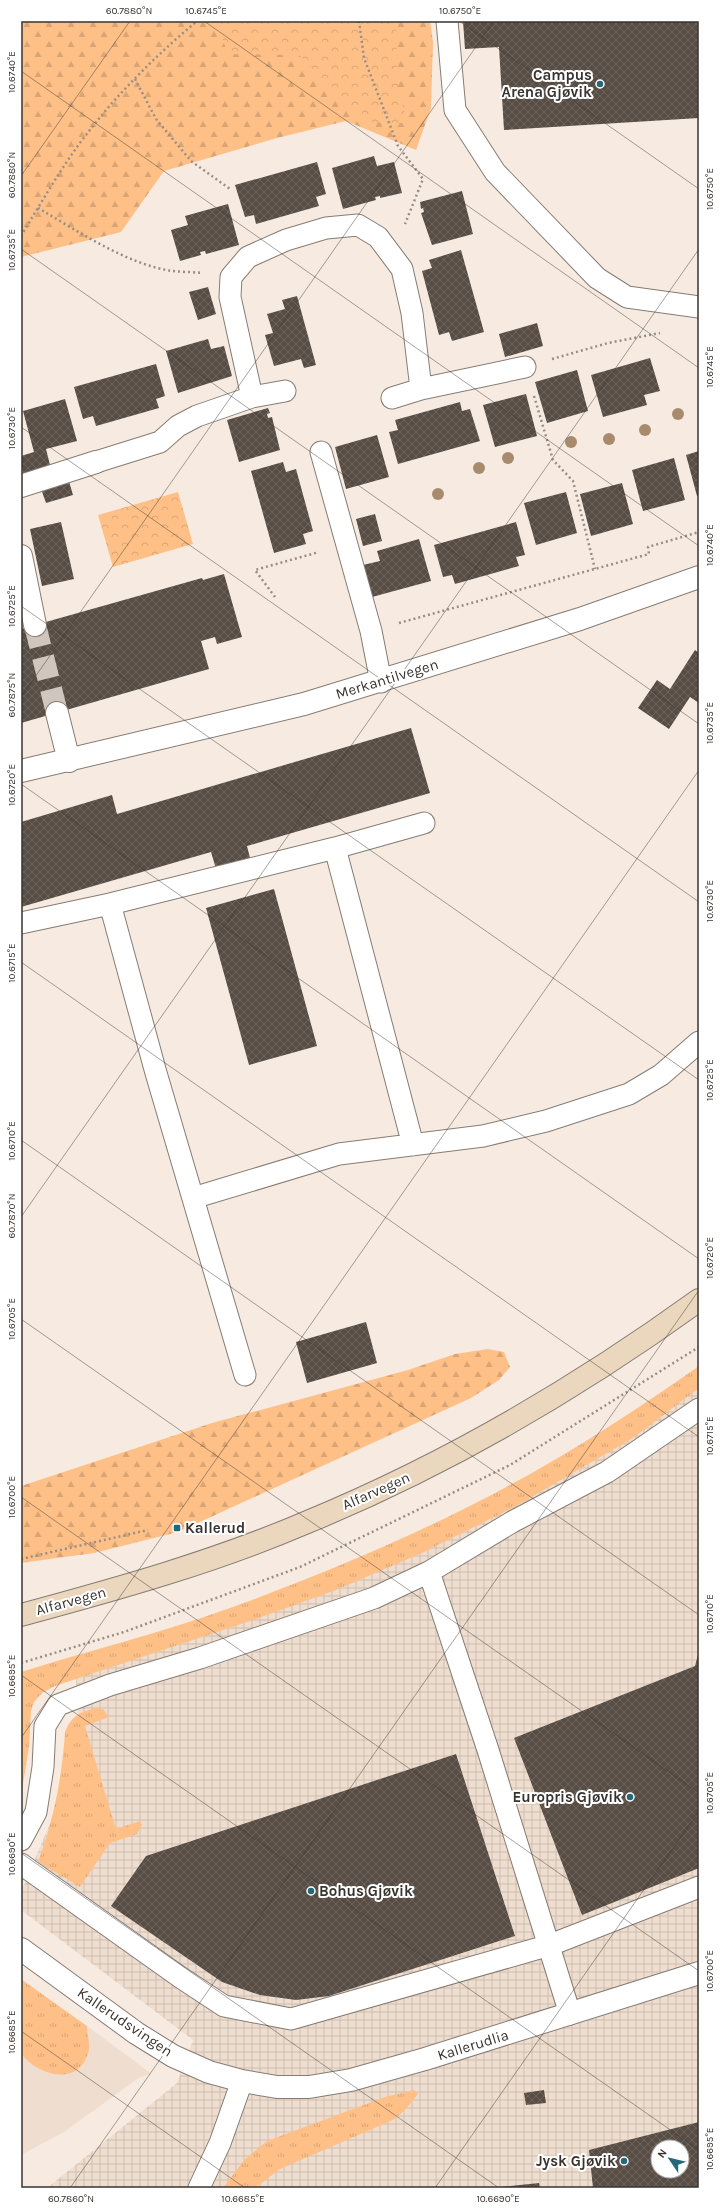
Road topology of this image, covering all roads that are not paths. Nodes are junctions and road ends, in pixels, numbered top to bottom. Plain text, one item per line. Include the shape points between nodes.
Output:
1 (447, 21) edge
2 (699, 307) edge
3 (525, 367) road end
4 (420, 388) junction
5 (285, 391) dead end
6 (252, 397) junction
7 (392, 398) dead end
8 (320, 452) dead end
9 (96, 462) joint
10 (21, 486) edge
11 (21, 556) edge
12 (699, 576) edge
13 (35, 625) tunnel mouth
14 (381, 682) junction
15 (57, 713) tunnel mouth
16 (69, 761) junction
17 (21, 772) edge
18 (424, 824) dead end
19 (335, 848) junction
20 (110, 904) junction
21 (21, 923) edge
22 (699, 1042) edge
23 (413, 1145) junction
24 (193, 1198) junction
25 (699, 1300) edge
26 (245, 1375) dead end
27 (699, 1410) edge
28 (429, 1572) junction
29 (21, 1615) edge
30 (21, 1840) edge
31 (21, 1864) edge
32 (699, 1887) edge
33 (550, 1945) junction
34 (21, 1949) edge
35 (699, 1973) edge
36 (570, 2014) junction
37 (242, 2081) junction
38 (199, 2188) edge

1 - 2 lane via 455,110 495,172 597,278 627,297
3 - 4 lane
4 - 6 lane via 412,313 402,269 378,237 358,225 326,228 286,240 248,256 231,277 230,297
4 - 7 lane
5 - 6 lane
6 - 9 lane via 197,416 178,426 160,442
8 - 14 lane via 371,631
9 - 10 street
11 - 13 street
12 - 14 street, Merkantilvegen via 580,619
14 - 16 street, Merkantilvegen via 304,704
15 - 16 street
16 - 17 street, Merkantilvegen
18 - 19 lane
19 - 20 lane
19 - 23 lane
20 - 21 lane
20 - 24 lane
22 - 23 lane via 661,1074 629,1094 546,1121 483,1136
23 - 24 lane via 339,1154
24 - 26 lane
25 - 29 main road, Alfarvegen via 586,1378 505,1427 417,1473 304,1524 199,1562
27 - 28 lane via 607,1472 512,1522
28 - 30 lane via 374,1598 200,1658 110,1685 58,1705 46,1726 36,1812
28 - 33 lane
31 - 33 lane via 224,2006 291,2019
32 - 33 lane
33 - 36 lane
34 - 37 street, Kallerudsvingen via 136,2033 173,2056 210,2072
35 - 36 street, Kallerudlia
36 - 37 street, Kallerudlia via 425,2060 351,2080 309,2087 277,2087
37 - 38 lane via 220,2144

